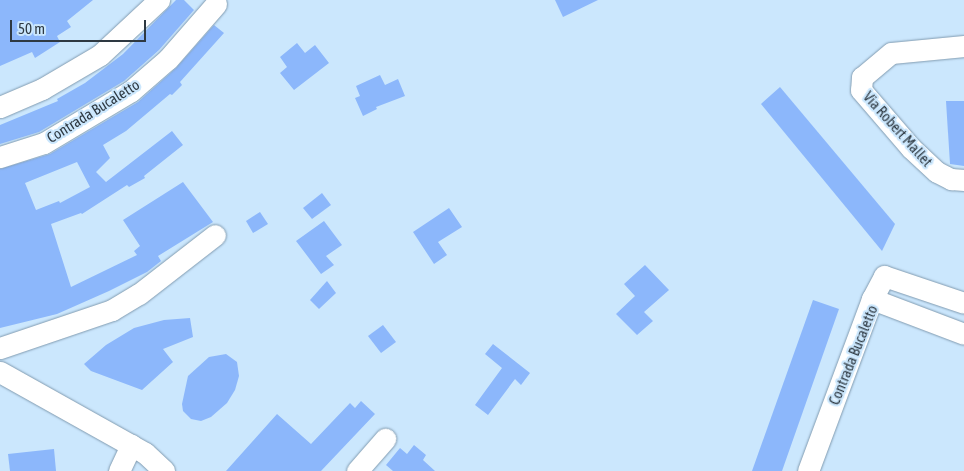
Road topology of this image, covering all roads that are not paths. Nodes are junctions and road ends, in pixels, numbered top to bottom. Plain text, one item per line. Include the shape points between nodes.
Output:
1 (160, 0) edge
2 (216, 4) dead end
3 (964, 46) edge
4 (0, 107) edge
5 (0, 157) edge
6 (964, 180) edge
7 (215, 235) dead end
8 (872, 300) junction
9 (964, 303) edge
10 (964, 334) edge
11 (0, 348) edge
12 (0, 372) edge
13 (385, 439) dead end
14 (130, 445) junction
15 (119, 471) edge
16 (164, 471) edge
17 (357, 471) edge
18 (808, 471) edge

1 - 4 street via 100,55 42,89
2 - 5 street, Contrada Bucaletto via 168,59 131,91 44,143
3 - 6 street, Via Robert Mallet via 890,53 862,77 861,90 911,148 937,172 951,179
7 - 11 street via 139,294 112,310
8 - 9 street via 884,276
8 - 10 street, Contrada Bucaletto
8 - 18 street, Contrada Bucaletto
12 - 14 street
13 - 17 street
14 - 15 street
14 - 16 street via 145,453

